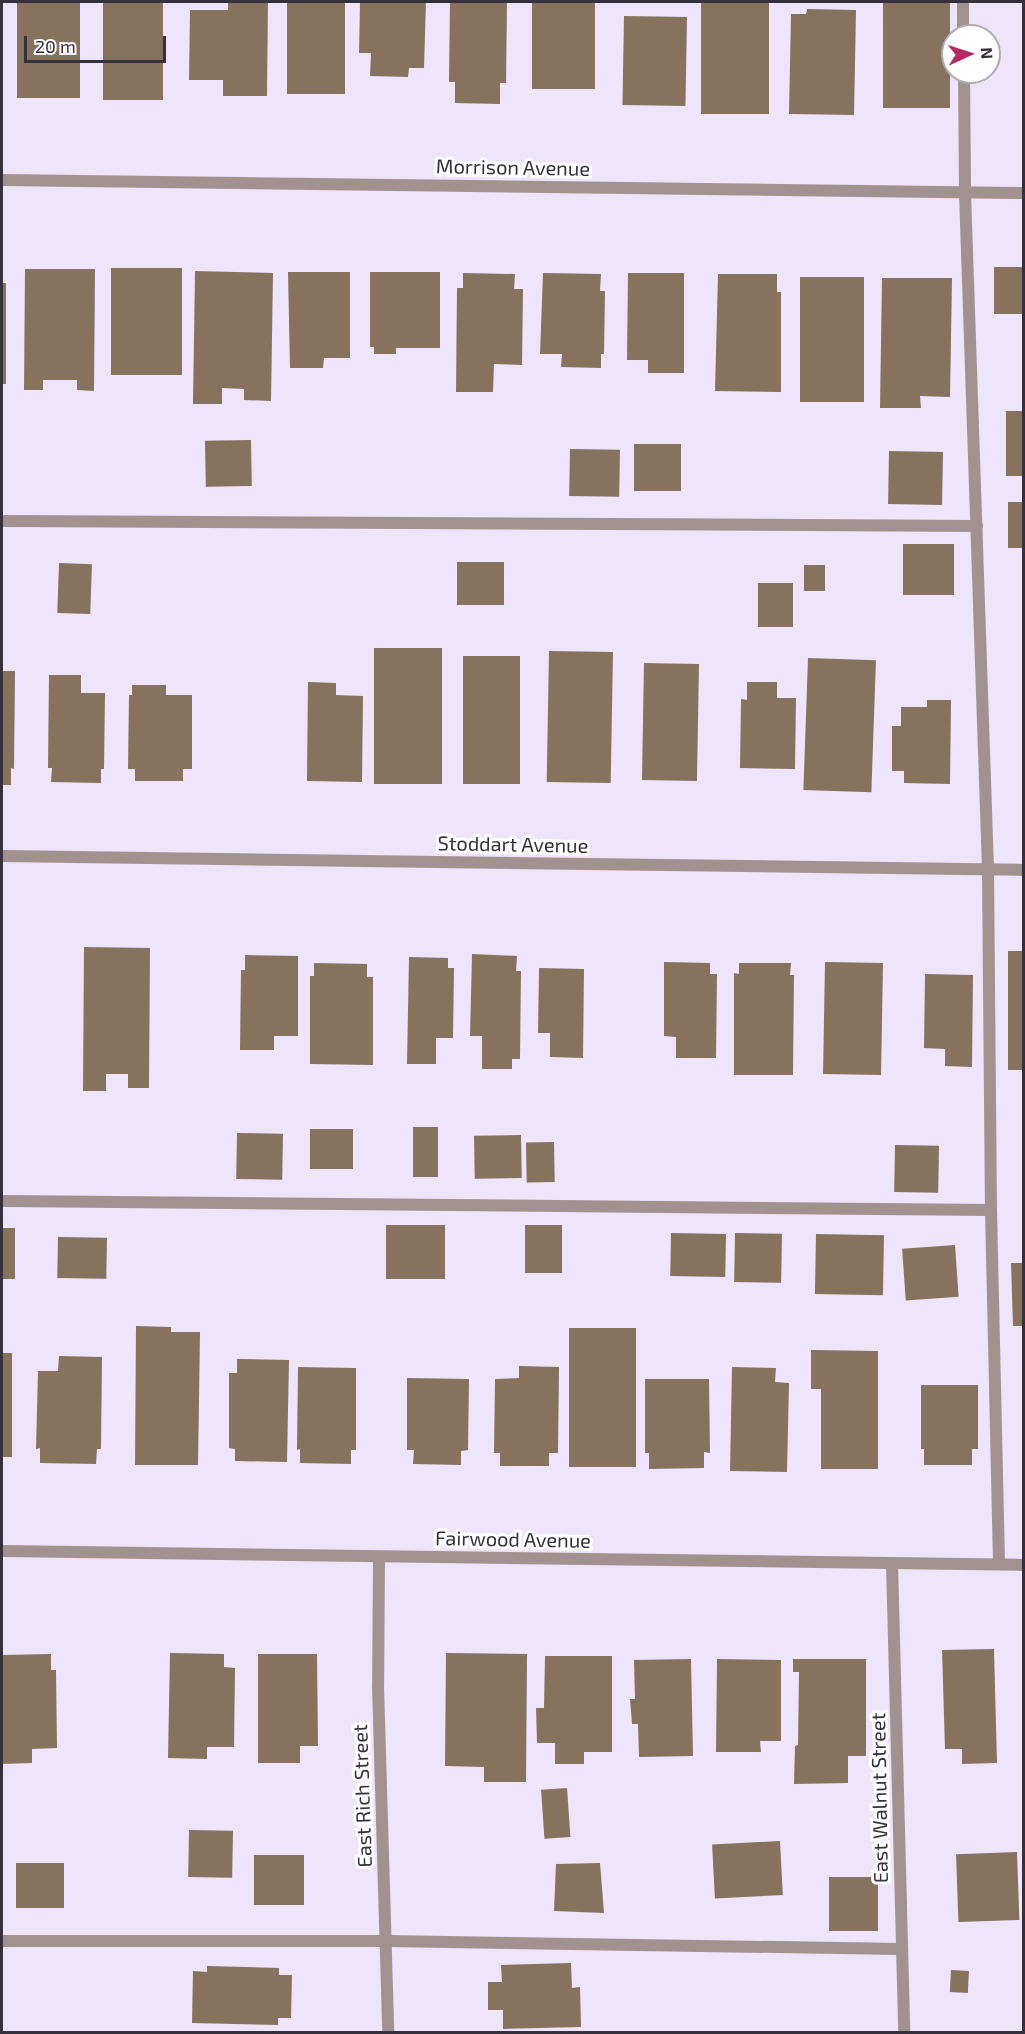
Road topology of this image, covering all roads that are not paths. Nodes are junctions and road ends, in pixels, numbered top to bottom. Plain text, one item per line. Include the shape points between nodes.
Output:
1 (963, 2) edge
2 (963, 24) edge
3 (964, 84) edge
4 (2, 180) edge
5 (965, 193) junction
6 (1023, 193) edge
7 (2, 521) edge
8 (977, 526) junction
9 (2, 856) edge
10 (988, 870) junction
11 (1023, 870) edge
12 (2, 1201) edge
13 (991, 1210) junction
14 (2, 1551) edge
15 (379, 1557) junction
16 (892, 1563) junction
17 (999, 1564) junction
18 (1023, 1565) edge
19 (2, 1941) edge
20 (385, 1941) junction
21 (902, 1949) junction
22 (388, 2032) edge
23 (904, 2032) edge

1 - 2 street
3 - 5 street
4 - 5 street, Morrison Avenue
5 - 6 street, Morrison Avenue
5 - 8 street
7 - 8 street
8 - 10 street
9 - 10 street, Stoddart Avenue
10 - 11 street, Stoddart Avenue
10 - 13 street
12 - 13 street
13 - 17 street
14 - 15 street, Fairwood Avenue
15 - 16 street, Fairwood Avenue
15 - 20 street, East Rich Street via 378,1686
16 - 17 street, Fairwood Avenue
16 - 21 street, East Walnut Street
17 - 18 street, Fairwood Avenue
19 - 20 street
20 - 21 street
20 - 22 street, East Rich Street
21 - 23 street, East Walnut Street

